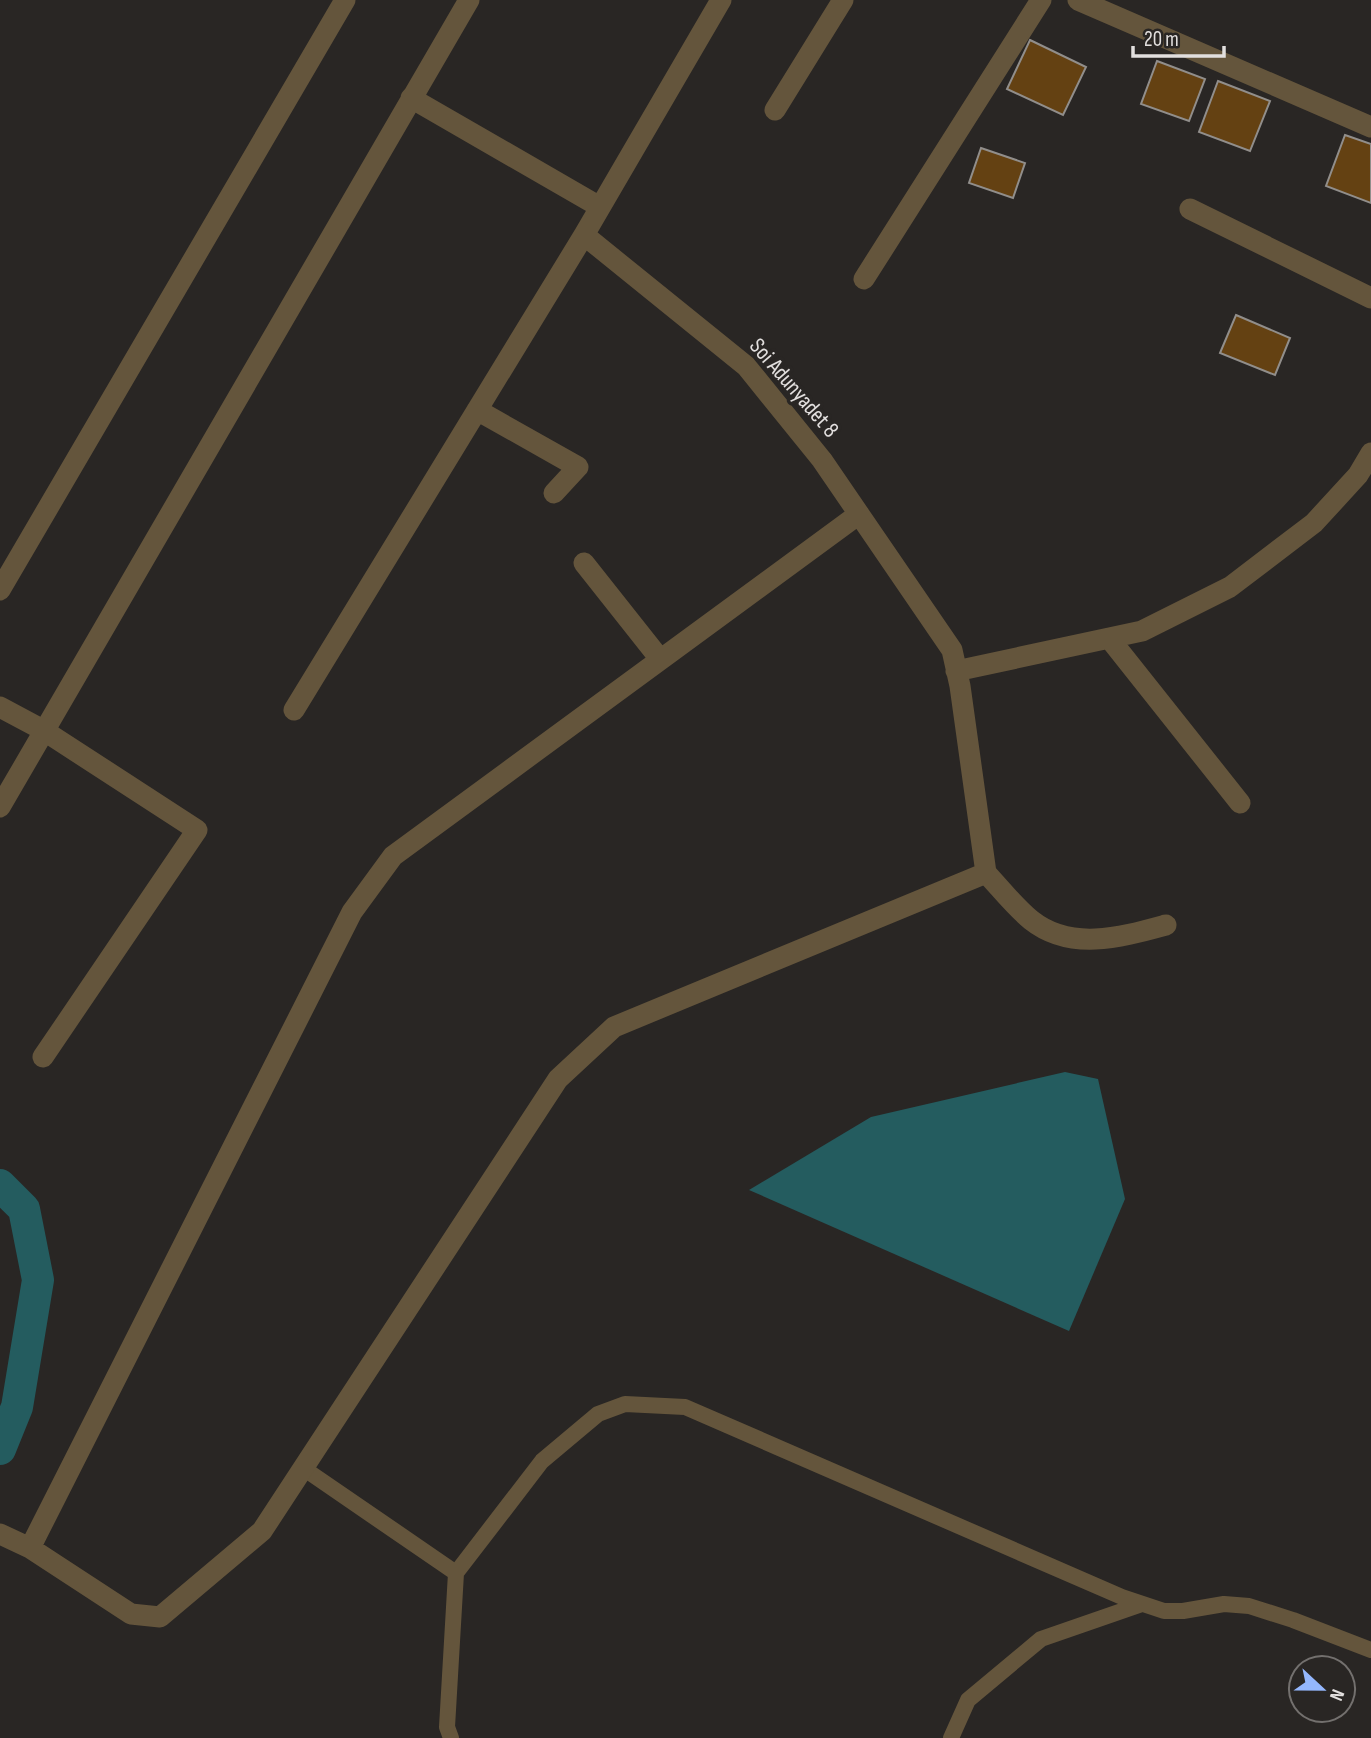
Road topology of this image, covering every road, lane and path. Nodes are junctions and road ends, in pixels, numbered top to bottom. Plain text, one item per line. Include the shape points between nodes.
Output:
1 (345, 0) edge
2 (469, 0) edge
3 (721, 0) edge
4 (842, 0) edge
5 (1041, 0) edge
6 (1079, 0) edge
7 (411, 98) junction
8 (775, 110) dead end
9 (1371, 127) edge
10 (600, 207) junction
11 (1190, 209) dead end
12 (584, 235) junction
13 (864, 279) dead end
14 (1371, 298) edge
15 (477, 410) junction
16 (1371, 453) edge
17 (554, 493) dead end
18 (859, 514) junction
19 (584, 563) dead end
20 (0, 590) edge
21 (1109, 638) junction
22 (660, 659) junction
23 (956, 671) junction
24 (0, 707) edge
25 (294, 710) dead end
26 (43, 730) junction
27 (1240, 803) dead end
28 (0, 807) edge
29 (986, 873) junction
30 (1166, 925) dead end
31 (43, 1057) dead end
32 (303, 1468) junction
33 (0, 1534) edge
34 (30, 1548) junction
35 (456, 1573) junction
36 (1142, 1604) junction
37 (1371, 1650) edge
38 (451, 1738) edge
39 (951, 1738) edge

1 - 20 street
2 - 7 street
3 - 10 street
4 - 8 street
5 - 13 street
6 - 9 street
7 - 10 street
7 - 26 street
10 - 12 street
11 - 14 street
12 - 15 street
12 - 18 street, Soi Adunyadet 8 via 746,366
15 - 17 street via 578,467
15 - 25 street
16 - 21 street via 1358,475 1314,523 1230,587 1142,631
18 - 22 street
18 - 23 street, Soi Adunyadet 8 via 951,650
19 - 22 street
21 - 23 street
21 - 27 street
22 - 34 street via 393,856 352,912
23 - 29 street, Soi Adunyadet 8
24 - 26 street
26 - 28 street
26 - 31 street via 197,830
29 - 30 street via 1030,920 1061,936 1101,940
29 - 32 street via 614,1027 558,1079
32 - 34 street via 262,1531 160,1617 131,1614
32 - 35 lane
33 - 34 street
35 - 36 lane via 542,1461 598,1414 625,1404 648,1404 685,1407
35 - 38 lane via 447,1727
36 - 37 lane via 1164,1611 1249,1606
36 - 39 lane via 1041,1639 968,1700

